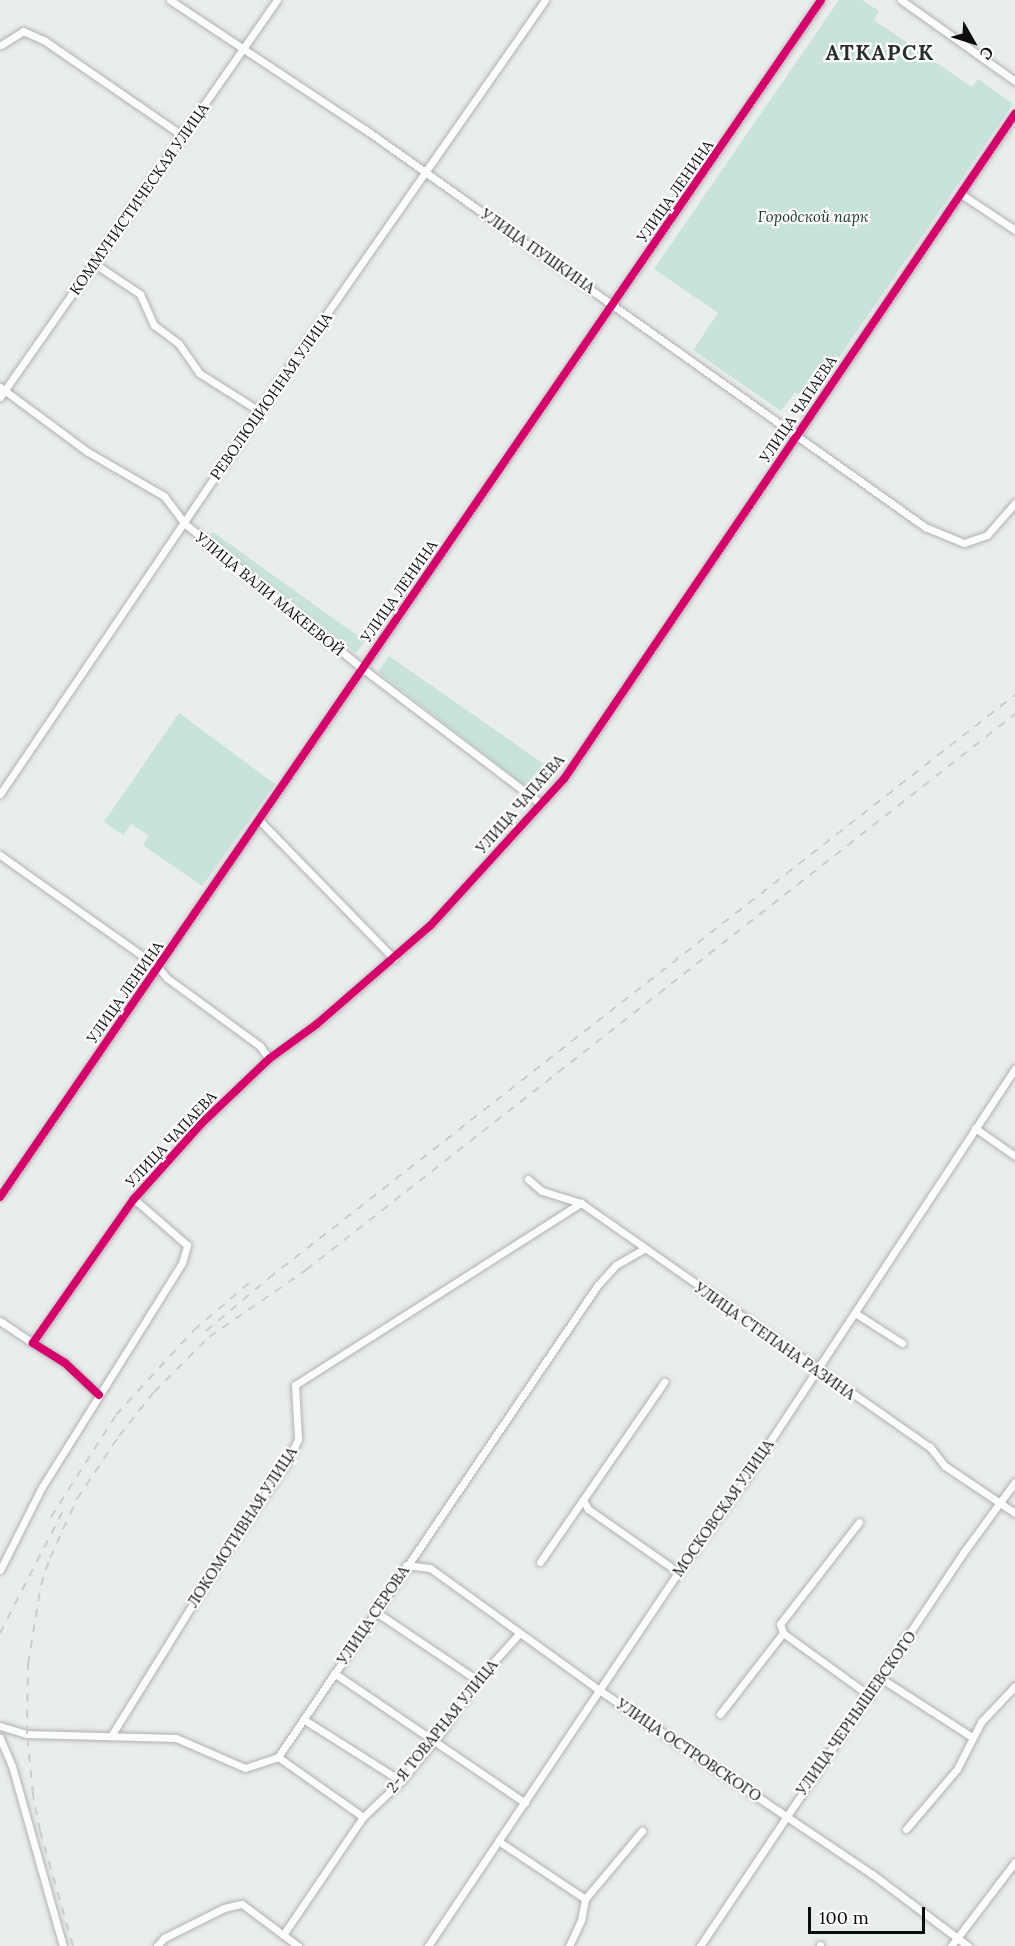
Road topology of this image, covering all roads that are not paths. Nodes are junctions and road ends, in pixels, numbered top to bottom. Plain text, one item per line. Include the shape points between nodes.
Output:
1 (170, 0) edge
2 (277, 0) edge
3 (545, 0) edge
4 (821, 0) edge
5 (901, 0) edge
6 (0, 45) edge
7 (244, 48) junction
8 (1015, 81) edge
9 (1015, 114) edge
10 (182, 135) junction
11 (426, 172) junction
12 (961, 194) junction
13 (1015, 230) edge
14 (95, 264) junction
15 (613, 304) junction
16 (2, 391) edge
17 (259, 411) junction
18 (796, 434) junction
19 (1015, 503) edge
20 (184, 523) junction
21 (362, 668) junction
22 (0, 794) edge
23 (542, 804) junction
24 (260, 821) junction
25 (0, 855) edge
26 (394, 959) junction
27 (158, 967) junction
28 (269, 1059) junction
29 (1015, 1069) edge
30 (975, 1128) junction
31 (1015, 1156) edge
32 (528, 1179) dead end
33 (0, 1197) edge
34 (134, 1199) junction
35 (581, 1203) junction
36 (644, 1249) junction
37 (855, 1313) junction
38 (0, 1320) edge
39 (33, 1343) junction
40 (902, 1343) dead end
41 (815, 1370) junction
42 (664, 1382) dead end
43 (99, 1395) junction
44 (1015, 1482) edge
45 (583, 1500) junction
46 (1001, 1503) junction
47 (1015, 1513) edge
48 (859, 1522) dead end
49 (540, 1562) dead end
50 (406, 1565) junction
51 (0, 1570) edge
52 (678, 1572) junction
53 (376, 1612) junction
54 (783, 1633) junction
55 (518, 1635) junction
56 (334, 1673) junction
57 (882, 1679) junction
58 (477, 1680) junction
59 (1015, 1686) edge
60 (599, 1690) junction
61 (870, 1696) junction
62 (720, 1714) dead end
63 (303, 1719) junction
64 (0, 1726) edge
65 (111, 1736) junction
66 (972, 1737) junction
67 (0, 1738) edge
68 (433, 1741) junction
69 (278, 1757) junction
70 (401, 1781) junction
71 (525, 1803) junction
72 (785, 1814) junction
73 (363, 1817) junction
74 (906, 1829) dead end
75 (642, 1831) dead end
76 (500, 1842) junction
77 (1015, 1862) edge
78 (585, 1899) junction
79 (283, 1935) junction
80 (957, 1938) junction
81 (63, 1946) edge
82 (157, 1946) edge
83 (298, 1946) edge
84 (428, 1946) edge
85 (568, 1946) edge
86 (700, 1946) edge
87 (951, 1946) edge
88 (968, 1946) edge

1 - 7 street, УЛИЦА ПУШКИНА
2 - 7 street, КОММУНИСТИЧЕСКАЯ УЛИЦА
3 - 11 street, РЕВОЛЮЦИОННАЯ УЛИЦА
4 - 15 street, УЛИЦА ЛЕНИНА
5 - 8 street
6 - 10 street via 22,31 45,41
7 - 10 street, КОММУНИСТИЧЕСКАЯ УЛИЦА
7 - 11 street, УЛИЦА ПУШКИНА
9 - 12 street, УЛИЦА ЧАПАЕВА
10 - 14 street, КОММУНИСТИЧЕСКАЯ УЛИЦА
11 - 15 street, УЛИЦА ПУШКИНА
11 - 17 street, РЕВОЛЮЦИОННАЯ УЛИЦА
12 - 13 street
12 - 18 street, УЛИЦА ЧАПАЕВА
14 - 16 street, КОММУНИСТИЧЕСКАЯ УЛИЦА
14 - 17 street via 140,294 154,325 179,344 199,373
15 - 18 street, УЛИЦА ПУШКИНА
15 - 21 street, УЛИЦА ЛЕНИНА
16 - 20 street, УЛИЦА ВАЛИ МАКЕЕВОЙ via 88,452 164,496
17 - 20 street, РЕВОЛЮЦИОННАЯ УЛИЦА
18 - 19 street, УЛИЦА ПУШКИНА via 925,527 964,543 987,535
18 - 23 street, УЛИЦА ЧАПАЕВА via 577,759
20 - 21 street, УЛИЦА ВАЛИ МАКЕЕВОЙ
20 - 22 street, РЕВОЛЮЦИОННАЯ УЛИЦА
21 - 23 street, УЛИЦА ВАЛИ МАКЕЕВОЙ
21 - 24 street, УЛИЦА ЛЕНИНА
23 - 26 street, УЛИЦА ЧАПАЕВА
24 - 26 street
24 - 27 street, УЛИЦА ЛЕНИНА
25 - 27 street
26 - 28 street, УЛИЦА ЧАПАЕВА
27 - 28 street via 167,978 260,1047
27 - 33 street, УЛИЦА ЛЕНИНА
28 - 34 street, УЛИЦА ЧАПАЕВА via 202,1123
29 - 30 street, МОСКОВСКАЯ УЛИЦА
30 - 31 street
30 - 37 street, МОСКОВСКАЯ УЛИЦА
32 - 35 street, УЛИЦА СТЕПАНА РАЗИНА via 542,1191
34 - 39 street, УЛИЦА ЧАПАЕВА
34 - 43 street via 187,1245 182,1263
35 - 36 street, УЛИЦА СТЕПАНА РАЗИНА
35 - 65 street, ЛОКОМОТИВНАЯ УЛИЦА via 295,1385 298,1439 285,1465 224,1554
36 - 41 street, УЛИЦА СТЕПАНА РАЗИНА
36 - 50 street, УЛИЦА СЕРОВА via 616,1265 597,1286
37 - 40 street
37 - 41 street, МОСКОВСКАЯ УЛИЦА
38 - 39 street
39 - 43 street via 65,1363
41 - 46 street, УЛИЦА СТЕПАНА РАЗИНА via 930,1447 945,1466
41 - 52 street, МОСКОВСКАЯ УЛИЦА via 746,1478
42 - 45 street
43 - 51 street via 42,1487
44 - 46 street, УЛИЦА ЧЕРНЫШЕВСКОГО
45 - 49 street
45 - 52 street via 588,1509
46 - 47 street, УЛИЦА СТЕПАНА РАЗИНА
46 - 57 street, УЛИЦА ЧЕРНЫШЕВСКОГО via 963,1552
48 - 54 street via 780,1624
50 - 53 street, УЛИЦА СЕРОВА
50 - 55 street, УЛИЦА ОСТРОВСКОГО via 430,1568
52 - 60 street, МОСКОВСКАЯ УЛИЦА
53 - 56 street, УЛИЦА СЕРОВА
53 - 58 street
54 - 61 street
54 - 62 street
55 - 58 street, 2-Я ТОВАРНАЯ УЛИЦА
55 - 60 street, УЛИЦА ОСТРОВСКОГО
56 - 63 street, УЛИЦА СЕРОВА
56 - 68 street
57 - 61 street, УЛИЦА ЧЕРНЫШЕВСКОГО
57 - 66 street
58 - 68 street, 2-Я ТОВАРНАЯ УЛИЦА
59 - 66 street
60 - 71 street, МОСКОВСКАЯ УЛИЦА
60 - 72 street, УЛИЦА ОСТРОВСКОГО
61 - 72 street, УЛИЦА ЧЕРНЫШЕВСКОГО
63 - 69 street, УЛИЦА СЕРОВА
63 - 70 street
64 - 65 street via 27,1734
65 - 69 street via 176,1738 245,1768
66 - 74 street via 957,1769
67 - 81 street via 12,1766
68 - 70 street, 2-Я ТОВАРНАЯ УЛИЦА
68 - 71 street
69 - 73 street
70 - 73 street, 2-Я ТОВАРНАЯ УЛИЦА
71 - 76 street, МОСКОВСКАЯ УЛИЦА
72 - 80 street, УЛИЦА ОСТРОВСКОГО
72 - 86 street, УЛИЦА ЧЕРНЫШЕВСКОГО
73 - 79 street, 2-Я ТОВАРНАЯ УЛИЦА
75 - 78 street
76 - 78 street
76 - 84 street, МОСКОВСКАЯ УЛИЦА
77 - 80 street
78 - 85 street via 581,1920
79 - 82 street via 258,1912 242,1904 224,1908 193,1927 164,1938
79 - 83 street
80 - 87 street
80 - 88 street, УЛИЦА ОСТРОВСКОГО

